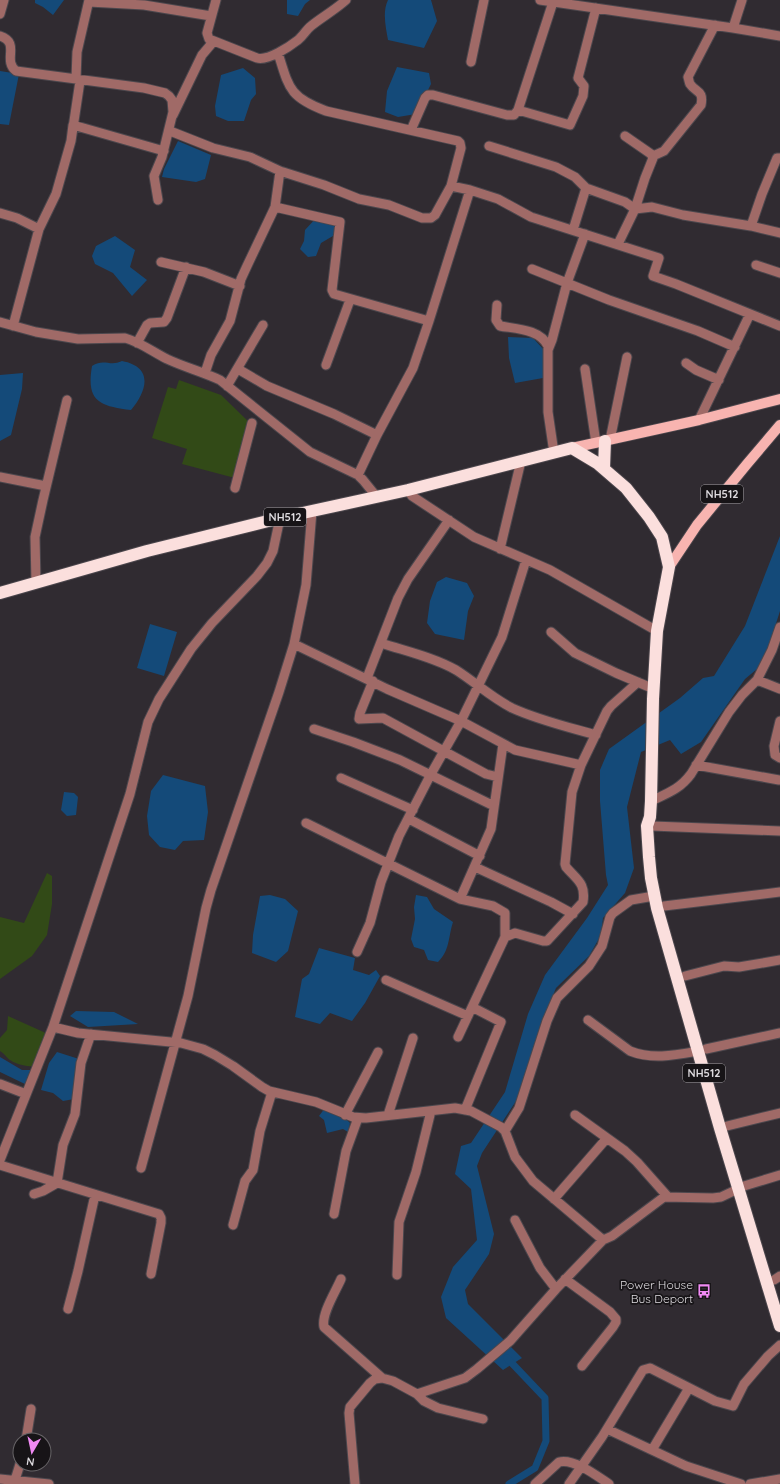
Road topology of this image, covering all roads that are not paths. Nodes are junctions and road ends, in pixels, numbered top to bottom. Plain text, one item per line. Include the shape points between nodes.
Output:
1 (4, 0) edge
2 (216, 0) edge
3 (346, 0) edge
4 (484, 0) edge
5 (540, 0) edge
6 (742, 0) edge
7 (89, 1) edge
8 (553, 2) junction
9 (596, 8) junction
10 (0, 14) edge
11 (211, 16) junction
12 (714, 25) junction
13 (733, 28) junction
14 (0, 36) edge
15 (780, 36) edge
16 (213, 42) junction
17 (278, 53) junction
18 (471, 62) dead end
19 (76, 79) junction
20 (518, 110) junction
21 (172, 116) junction
22 (411, 130) junction
23 (170, 131) junction
24 (625, 136) dead end
25 (71, 142) junction
26 (489, 146) dead end
27 (164, 151) junction
28 (653, 156) junction
29 (780, 158) edge
30 (280, 171) junction
31 (451, 186) junction
32 (586, 188) junction
33 (470, 190) junction
34 (158, 200) dead end
35 (275, 207) junction
36 (635, 209) junction
37 (0, 213) edge
38 (751, 226) junction
39 (39, 229) junction
40 (573, 230) junction
41 (780, 233) edge
42 (585, 234) junction
43 (618, 244) junction
44 (162, 262) dead end
45 (756, 265) dead end
46 (186, 267) junction
47 (532, 269) dead end
48 (780, 273) edge
49 (567, 283) junction
50 (240, 286) junction
51 (350, 300) junction
52 (497, 305) dead end
53 (750, 314) junction
54 (430, 321) junction
55 (0, 322) edge
56 (263, 325) dead end
57 (13, 326) junction
58 (780, 326) edge
59 (137, 343) junction
60 (735, 347) junction
61 (548, 350) junction
62 (628, 357) dead end
63 (686, 363) dead end
64 (326, 365) dead end
65 (238, 369) junction
66 (584, 369) dead end
67 (205, 373) junction
68 (719, 380) junction
69 (227, 386) junction
70 (780, 399) edge
71 (67, 400) dead end
72 (699, 420) junction
73 (252, 423) dead end
74 (780, 425) edge
75 (377, 435) junction
76 (604, 441) junction
77 (572, 448) junction
78 (554, 453) junction
79 (521, 461) junction
80 (604, 468) junction
81 (358, 475) junction
82 (0, 477) edge
83 (46, 486) junction
84 (235, 488) dead end
85 (408, 490) junction
86 (376, 496) junction
87 (312, 511) junction
88 (280, 518) junction
89 (449, 520) junction
90 (500, 549) junction
91 (526, 560) junction
92 (669, 568) junction
93 (36, 583) junction
94 (0, 593) edge
95 (780, 627) edge
96 (657, 631) junction
97 (551, 632) dead end
98 (381, 643) junction
99 (294, 644) junction
100 (370, 680) junction
101 (758, 680) junction
102 (638, 682) junction
103 (478, 685) junction
104 (780, 689) edge
105 (654, 694) junction
106 (461, 721) junction
107 (780, 721) edge
108 (314, 729) dead end
109 (596, 736) junction
110 (503, 744) junction
111 (444, 751) junction
112 (780, 758) edge
113 (581, 765) junction
114 (696, 765) junction
115 (431, 774) junction
116 (498, 777) junction
117 (341, 778) dead end
118 (779, 780) dead end
119 (651, 801) junction
120 (494, 806) junction
121 (411, 815) junction
122 (651, 822) junction
123 (306, 823) dead end
124 (780, 831) edge
125 (480, 856) junction
126 (388, 863) junction
127 (475, 867) junction
128 (780, 892) edge
129 (654, 896) junction
130 (460, 899) junction
131 (664, 906) junction
132 (573, 914) junction
133 (505, 937) junction
134 (357, 952) dead end
135 (780, 960) edge
136 (685, 976) junction
137 (386, 980) dead end
138 (472, 1007) junction
139 (468, 1016) junction
140 (588, 1020) dead end
141 (53, 1027) junction
142 (780, 1032) edge
143 (91, 1034) junction
144 (458, 1037) dead end
145 (413, 1038) dead end
146 (175, 1042) junction
147 (702, 1050) junction
148 (378, 1052) dead end
149 (0, 1084) edge
150 (272, 1092) junction
151 (26, 1094) junction
152 (431, 1111) junction
153 (468, 1111) junction
154 (780, 1113) edge
155 (345, 1115) junction
156 (388, 1115) junction
157 (575, 1115) dead end
158 (358, 1118) junction
159 (727, 1126) junction
160 (503, 1129) junction
161 (607, 1138) junction
162 (0, 1160) edge
163 (0, 1165) edge
164 (141, 1168) dead end
165 (780, 1175) edge
166 (57, 1183) junction
167 (741, 1187) junction
168 (34, 1194) dead end
169 (95, 1194) junction
170 (668, 1197) junction
171 (554, 1198) junction
172 (334, 1214) dead end
173 (515, 1220) dead end
174 (233, 1225) dead end
175 (604, 1240) junction
176 (151, 1274) dead end
177 (397, 1275) dead end
178 (777, 1278) edge
179 (341, 1279) dead end
180 (565, 1279) junction
181 (556, 1289) junction
182 (780, 1300) edge
183 (68, 1309) dead end
184 (780, 1326) edge
185 (780, 1345) edge
186 (582, 1366) dead end
187 (382, 1378) junction
188 (689, 1388) junction
189 (417, 1394) junction
190 (31, 1408) dead end
191 (483, 1419) dead end
192 (607, 1429) junction
193 (27, 1432) edge
194 (652, 1450) junction
195 (582, 1468) junction
196 (18, 1472) edge
197 (0, 1479) edge
198 (780, 1479) edge
199 (15, 1480) junction
200 (49, 1484) edge
201 (355, 1484) edge
202 (535, 1484) edge
203 (569, 1484) edge
204 (609, 1484) edge
205 (741, 1484) edge
206 (750, 1484) edge

1 - 10 street
2 - 11 street
3 - 17 street
4 - 18 street
5 - 8 street
6 - 13 street
7 - 11 street
7 - 19 street via 77,52
8 - 9 street
8 - 20 street
9 - 12 street
9 - 20 street via 578,78 584,86 584,96 570,125
11 - 16 street via 207,33
12 - 13 street
12 - 28 street via 688,77 690,84 700,92 701,105 664,151
13 - 15 street
14 - 19 street via 11,44 11,64 16,71
16 - 17 street via 260,59
16 - 21 street via 202,55
17 - 22 street via 291,89 308,104 326,111
19 - 21 street via 165,93 172,100
19 - 25 street via 80,81
20 - 22 street via 514,115 507,115 428,95
21 - 23 street
22 - 31 street via 460,143 461,148
23 - 27 street
23 - 30 street via 212,148 250,157
24 - 28 street
25 - 27 street via 73,125
25 - 39 street via 56,194
26 - 32 street via 556,167 575,177
27 - 34 street via 154,176
28 - 36 street
29 - 38 street via 777,158 768,178
30 - 31 street via 359,199 385,204 427,219 435,215
30 - 35 street
31 - 33 street
32 - 36 street via 626,202
32 - 40 street
33 - 40 street via 498,199 531,217
33 - 54 street
35 - 50 street
35 - 51 street via 340,222 332,290 334,294
36 - 38 street via 652,207 683,215
36 - 43 street
37 - 39 street
38 - 41 street
39 - 57 street
40 - 42 street
42 - 43 street
42 - 49 street
43 - 53 street via 660,258 653,276
44 - 46 street
45 - 48 street
46 - 50 street
46 - 59 street via 167,318 164,322 147,325
47 - 49 street
49 - 60 street
49 - 61 street
50 - 67 street via 230,321 211,355
51 - 54 street
51 - 64 street
52 - 61 street via 496,320 500,326 525,330 537,335 546,341
53 - 58 street
53 - 60 street
54 - 75 street via 413,368
55 - 57 street
56 - 65 street
57 - 59 street via 78,339 125,338
59 - 67 street via 168,359
60 - 68 street
61 - 78 street via 548,412
62 - 76 street
63 - 68 street
65 - 69 street
65 - 75 street via 267,386
66 - 76 street
67 - 69 street
68 - 72 street
69 - 81 street via 310,452
70 - 72 main road
71 - 83 street
72 - 76 main road
73 - 84 street
74 - 92 main road, NH512 via 697,525
75 - 81 street
76 - 77 main road
76 - 80 highway
77 - 78 highway, NH512
77 - 80 highway, NH512
78 - 79 highway, NH512
79 - 85 highway, NH512
79 - 90 street
80 - 92 highway, NH512 via 626,488 662,537
81 - 86 street
82 - 83 street
83 - 93 street via 36,537
85 - 86 highway, NH512
85 - 89 street via 412,496
86 - 87 highway, NH512
87 - 88 highway, NH512
87 - 99 street via 306,585
88 - 93 highway, NH512 via 147,551
88 - 141 street via 273,551 267,563 191,649 159,699 148,722 130,794
89 - 90 street via 474,537
89 - 98 street via 408,579
90 - 91 street
91 - 96 street via 550,570
91 - 103 street via 502,637
92 - 96 highway, NH512
93 - 94 highway, NH512
95 - 101 street
96 - 105 highway, NH512
97 - 102 street via 575,654
98 - 100 street
98 - 103 street via 445,665
99 - 100 street
99 - 146 street via 211,890 188,996
100 - 106 street
100 - 111 street via 359,719 383,718
101 - 104 street
101 - 114 street via 729,712
102 - 105 street
102 - 109 street via 607,711
103 - 106 street
103 - 109 street via 511,707
105 - 119 highway, NH512
106 - 110 street
106 - 111 street
107 - 112 street via 774,751
108 - 115 street
109 - 113 street
110 - 113 street via 515,750
110 - 116 street
111 - 115 street
111 - 116 street via 486,774
113 - 132 street via 572,792 565,858 566,867 579,879 583,887 583,902
114 - 118 street
114 - 119 street via 677,789
115 - 120 street
115 - 121 street
116 - 120 street
117 - 121 street
119 - 122 highway, NH512
120 - 125 street via 491,829
121 - 125 street
121 - 126 street
122 - 124 street
122 - 129 highway, NH512 via 647,826 648,857
122 - 131 highway, NH512
123 - 126 street
125 - 127 street
126 - 130 street
126 - 134 street via 380,882 370,923
127 - 130 street
127 - 132 street
128 - 131 street
129 - 147 highway, NH512
129 - 160 street via 631,900 613,913 600,950 585,971 557,998 519,1108
130 - 133 street via 493,906 505,913
131 - 136 highway, NH512
132 - 133 street via 547,941 515,934
133 - 138 street
135 - 136 street via 739,967 724,966
136 - 147 highway, NH512
137 - 139 street
138 - 139 street
138 - 153 street via 501,1022
139 - 144 street
140 - 147 street via 637,1054 669,1056
141 - 143 street
141 - 151 street
142 - 147 street
143 - 146 street
143 - 166 street via 81,1063 75,1114 63,1145
145 - 156 street
146 - 150 street via 215,1055
146 - 164 street
147 - 159 highway, NH512
147 - 167 highway, NH512
148 - 155 street
149 - 151 street
150 - 155 street via 316,1102
150 - 174 street via 260,1131 253,1170 246,1182
151 - 162 street
152 - 153 street via 455,1108
152 - 156 street
152 - 177 street via 400,1222
153 - 160 street
154 - 159 street
155 - 158 street
156 - 158 street
157 - 161 street
158 - 172 street via 346,1152
159 - 167 highway, NH512
160 - 171 street via 527,1174
161 - 170 street via 637,1162
161 - 171 street
163 - 166 street
165 - 167 street
166 - 168 street
166 - 169 street
167 - 170 street via 721,1197
167 - 178 highway, NH512
167 - 184 highway, NH512
169 - 176 street via 159,1214 161,1223
169 - 183 street
170 - 175 street
171 - 175 street
173 - 181 street via 540,1268
175 - 180 street
178 - 182 highway, NH512
179 - 187 street via 326,1313 324,1327
180 - 181 street
180 - 186 street via 616,1319 613,1327
181 - 189 street via 510,1341 477,1369 465,1378
185 - 188 street via 744,1384 734,1406 715,1401
187 - 189 street
187 - 201 street via 370,1383 350,1407
188 - 192 street via 650,1368 643,1370
188 - 194 street
189 - 191 street via 438,1408
190 - 193 street
192 - 194 street
192 - 195 street
194 - 205 street via 686,1466
195 - 202 street via 570,1462 559,1462
195 - 203 street
195 - 204 street
196 - 199 street
197 - 199 street
198 - 206 street
199 - 200 street

